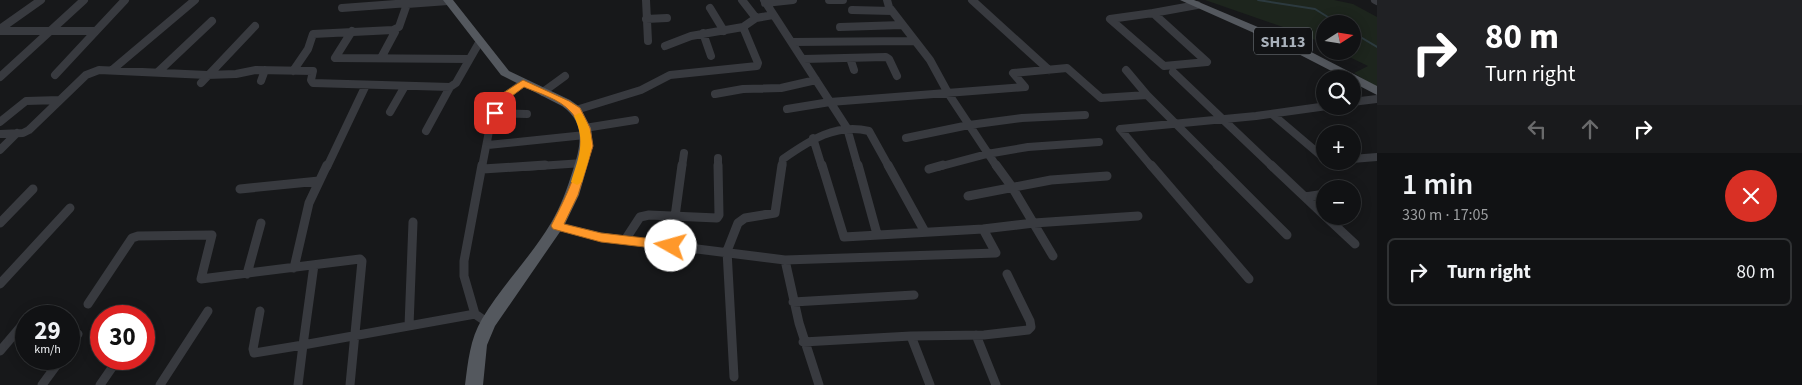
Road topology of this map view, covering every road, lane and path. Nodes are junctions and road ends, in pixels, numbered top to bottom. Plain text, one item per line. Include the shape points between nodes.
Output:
1 (40, 0) edge
2 (84, 0) edge
3 (125, 0) edge
4 (195, 0) edge
5 (448, 0) edge
6 (646, 0) edge
7 (742, 0) edge
8 (793, 0) edge
9 (829, 0) edge
10 (843, 0) edge
11 (887, 0) edge
12 (972, 0) edge
13 (1176, 0) edge
14 (764, 2) edge
15 (409, 3) junction
16 (1191, 4) edge
17 (342, 8) dead end
18 (710, 8) dead end
19 (852, 10) dead end
20 (892, 11) junction
21 (1153, 13) junction
22 (774, 15) junction
23 (667, 18) dead end
24 (756, 18) junction
25 (646, 19) junction
26 (212, 21) dead end
27 (902, 25) junction
28 (255, 26) dead end
29 (743, 27) junction
30 (840, 27) dead end
31 (0, 30) edge
32 (52, 30) junction
33 (352, 31) junction
34 (724, 31) junction
35 (96, 32) junction
36 (395, 32) dead end
37 (704, 33) junction
38 (480, 41) junction
39 (648, 41) dead end
40 (914, 41) junction
41 (792, 42) junction
42 (665, 46) dead end
43 (711, 56) dead end
44 (381, 58) junction
45 (850, 58) junction
46 (469, 59) junction
47 (803, 59) junction
48 (112, 70) junction
49 (265, 70) junction
50 (854, 70) dead end
51 (1048, 70) junction
52 (1126, 70) dead end
53 (1332, 70) edge
54 (159, 71) junction
55 (293, 71) junction
56 (1173, 72) dead end
57 (55, 75) dead end
58 (208, 75) junction
59 (565, 76) dead end
60 (897, 76) dead end
61 (0, 77) edge
62 (261, 80) dead end
63 (816, 80) junction
64 (201, 82) dead end
65 (523, 83) junction
66 (366, 85) junction
67 (405, 86) junction
68 (450, 87) junction
69 (1361, 88) edge
70 (1377, 91) edge
71 (543, 92) junction
72 (948, 93) junction
73 (715, 94) dead end
74 (1147, 95) junction
75 (1377, 98) edge
76 (60, 100) junction
77 (1361, 101) edge
78 (830, 102) junction
79 (1316, 108) edge
80 (787, 109) dead end
81 (576, 110) junction
82 (390, 112) dead end
83 (495, 113) junction
84 (527, 114) dead end
85 (1272, 114) junction
86 (1085, 115) dead end
87 (1222, 119) junction
88 (635, 120) dead end
89 (0, 122) edge
90 (1177, 124) junction
91 (969, 125) junction
92 (847, 128) junction
93 (426, 131) dead end
94 (585, 132) junction
95 (18, 133) junction
96 (0, 134) edge
97 (814, 138) junction
98 (906, 138) dead end
99 (1099, 142) dead end
100 (488, 145) junction
101 (0, 150) edge
102 (1316, 151) edge
103 (684, 153) dead end
104 (987, 154) junction
105 (1377, 157) edge
106 (718, 158) dead end
107 (1361, 158) edge
108 (583, 163) junction
109 (929, 168) dead end
110 (483, 169) junction
111 (1107, 176) dead end
112 (319, 181) junction
113 (1012, 188) junction
114 (34, 189) dead end
115 (240, 189) dead end
116 (1316, 195) edge
117 (968, 196) dead end
118 (1305, 197) junction
119 (1316, 207) edge
120 (70, 208) dead end
121 (676, 216) junction
122 (1138, 216) dead end
123 (413, 222) dead end
124 (0, 223) edge
125 (261, 223) dead end
126 (1034, 223) junction
127 (1335, 225) edge
128 (557, 226) junction
129 (983, 229) junction
130 (925, 232) junction
131 (877, 234) junction
132 (1287, 235) dead end
133 (625, 240) junction
134 (1355, 244) dead end
135 (671, 246) junction
136 (727, 251) junction
137 (1053, 256) dead end
138 (785, 260) junction
139 (314, 265) junction
140 (294, 268) junction
141 (247, 274) junction
142 (1007, 274) dead end
143 (1250, 279) dead end
144 (0, 284) edge
145 (914, 295) dead end
146 (793, 302) junction
147 (88, 304) dead end
148 (208, 311) dead end
149 (260, 311) dead end
150 (475, 314) junction
151 (488, 322) junction
152 (409, 326) junction
153 (15, 333) edge
154 (976, 335) junction
155 (355, 336) junction
156 (911, 336) junction
157 (803, 342) junction
158 (303, 345) junction
159 (0, 351) edge
160 (53, 370) edge
161 (110, 370) edge
162 (734, 377) dead end
163 (42, 385) edge
164 (100, 385) edge
165 (160, 385) edge
166 (298, 385) edge
167 (350, 385) edge
168 (474, 385) edge
169 (819, 385) edge
170 (930, 385) edge
171 (996, 385) edge

1 - 31 street
2 - 32 street
3 - 35 street
4 - 48 street
5 - 15 street
5 - 38 main road
6 - 25 street
7 - 24 street
8 - 14 street
9 - 10 street
11 - 20 street
12 - 51 street
13 - 16 main road, SH113
14 - 22 street
15 - 17 street
15 - 33 street via 397,28
16 - 21 street
16 - 53 main road, SH113
16 - 70 main road, SH113 via 1242,22 1318,58
18 - 34 street
19 - 20 street
20 - 27 street
21 - 21 street via 1156,18 1207,62 1164,66 1110,19
22 - 24 street
22 - 41 street
23 - 25 street
24 - 29 street
25 - 39 street
26 - 54 street
27 - 30 street
27 - 40 street
28 - 58 street
29 - 34 street
29 - 81 street via 757,66 670,75 641,90
31 - 32 street
32 - 35 street
32 - 61 street
33 - 44 street via 335,58
33 - 55 street via 313,34 308,49
34 - 37 street
35 - 57 street
36 - 44 street
37 - 42 street
37 - 43 street
38 - 46 street
38 - 65 main road via 505,74
40 - 41 street
40 - 72 street via 930,60
41 - 47 street
44 - 46 street
45 - 47 street
45 - 50 street
45 - 60 street via 888,57
46 - 68 street via 456,83
47 - 63 street
48 - 54 street
48 - 76 street via 91,72
49 - 55 street
49 - 58 street
49 - 62 street
51 - 72 street via 1013,73 1025,87
51 - 74 street via 1070,69 1101,98
52 - 74 street
54 - 58 street
55 - 66 street via 314,72 313,83
56 - 87 street
58 - 64 street
59 - 71 street
63 - 73 street via 781,88
63 - 78 street
65 - 71 main road
65 - 83 street via 504,97
66 - 67 street
66 - 112 street
67 - 68 street
67 - 82 street
68 - 93 street
69 - 75 main road
71 - 81 main road
72 - 78 street
72 - 91 street
74 - 90 street
75 - 77 street
76 - 89 street via 26,101
76 - 95 street via 29,130
78 - 80 street
78 - 92 street
79 - 85 street
81 - 94 main road
83 - 84 street
83 - 100 street
85 - 87 street
85 - 102 street
86 - 91 street
87 - 90 street
87 - 118 street
88 - 94 street
90 - 132 street
90 - 143 street via 1120,129
91 - 98 street
91 - 104 street
92 - 97 street
92 - 130 street via 871,133
92 - 131 street
94 - 100 street
94 - 108 main road via 587,146
95 - 96 street
95 - 101 street
97 - 131 street via 844,237
97 - 136 street via 783,159 775,213 746,218 738,223
99 - 104 street via 1028,147
100 - 110 street
103 - 121 street
104 - 109 street
104 - 113 street
105 - 107 street
106 - 121 street via 719,215 714,219
108 - 110 street
108 - 128 main road
110 - 150 street via 464,262 464,276
111 - 113 street via 1051,180
112 - 115 street
112 - 140 street via 309,203
113 - 117 street
113 - 126 street
114 - 124 street
116 - 118 street
118 - 119 street
120 - 144 street
121 - 133 street via 640,217
121 - 135 street
122 - 126 street
123 - 152 street
125 - 141 street
126 - 129 street
126 - 137 street
127 - 134 street
128 - 133 street
128 - 151 main road
129 - 130 street
129 - 138 street via 996,254
130 - 131 street
133 - 135 street
135 - 136 street
136 - 138 street
136 - 162 street
138 - 146 street
139 - 140 street
139 - 155 street via 356,258 362,261
139 - 158 street
140 - 141 street
141 - 147 street via 201,279 212,235 135,236
142 - 154 street via 1031,327 1028,330
145 - 146 street
146 - 157 street
148 - 165 street
149 - 158 street via 252,349 254,353
150 - 151 street
150 - 152 street
151 - 168 main road via 480,345
152 - 155 street
153 - 159 street
154 - 156 street
154 - 171 street
155 - 158 street
155 - 167 street
156 - 157 street
156 - 170 street
157 - 169 street
158 - 166 street
160 - 163 street
161 - 164 street

